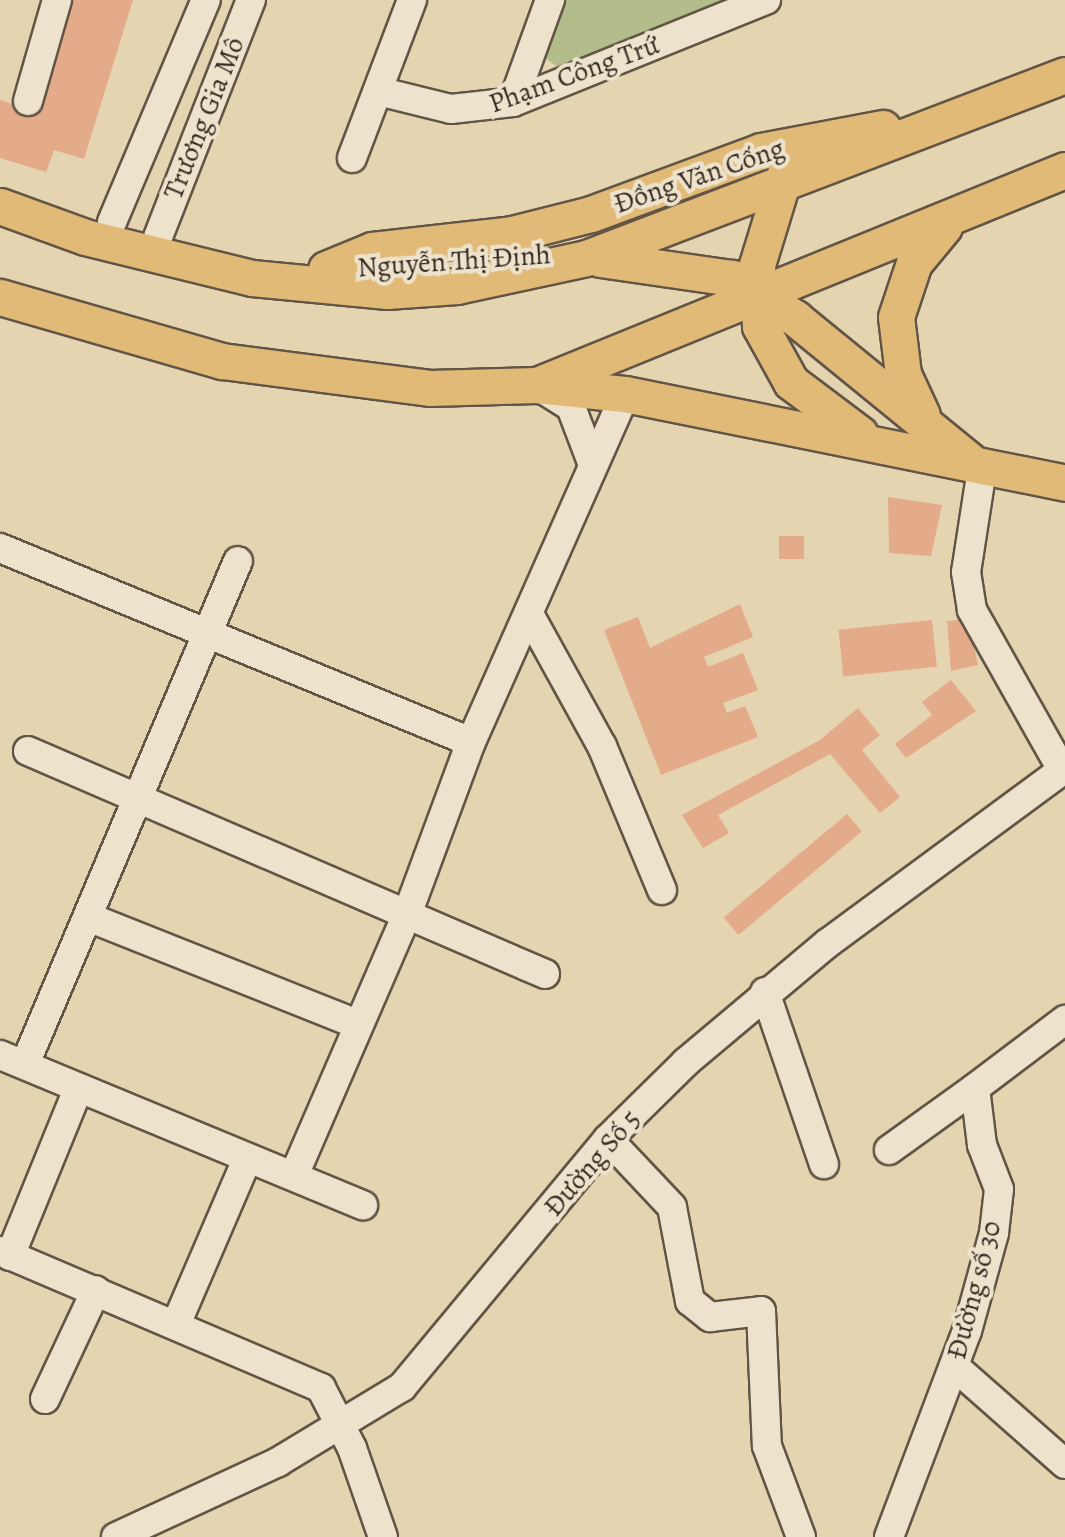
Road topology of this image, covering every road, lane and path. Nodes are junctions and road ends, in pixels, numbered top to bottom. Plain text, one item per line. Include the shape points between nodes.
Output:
1 (57, 0) edge
2 (206, 0) edge
3 (252, 0) edge
4 (412, 0) edge
5 (550, 0) edge
6 (756, 2) edge
7 (1065, 56) edge
8 (1065, 75) edge
9 (378, 90) junction
10 (28, 101) dead end
11 (513, 102) junction
12 (907, 128) junction
13 (856, 137) junction
14 (790, 144) junction
15 (352, 158) dead end
16 (1065, 170) edge
17 (131, 178) junction
18 (1065, 184) edge
19 (172, 192) junction
20 (15, 197) edge
21 (778, 202) junction
22 (964, 215) junction
23 (0, 229) edge
24 (100, 234) junction
25 (155, 246) junction
26 (586, 258) junction
27 (0, 276) edge
28 (325, 278) junction
29 (0, 297) edge
30 (755, 298) junction
31 (0, 314) edge
32 (141, 342) junction
33 (536, 385) junction
34 (429, 388) junction
35 (625, 394) junction
36 (932, 434) junction
37 (878, 446) junction
38 (594, 465) junction
39 (982, 470) junction
40 (1065, 483) edge
41 (0, 548) edge
42 (238, 560) dead end
43 (529, 614) junction
44 (206, 630) junction
45 (471, 742) junction
46 (28, 751) dead end
47 (1064, 769) edge
48 (139, 794) junction
49 (662, 890) dead end
50 (408, 912) junction
51 (88, 917) junction
52 (544, 974) dead end
53 (765, 992) junction
54 (1065, 1020) edge
55 (356, 1024) junction
56 (12, 1059) edge
57 (975, 1088) junction
58 (78, 1092) junction
59 (608, 1138) junction
60 (889, 1150) dead end
61 (246, 1162) junction
62 (824, 1164) dead end
63 (295, 1173) junction
64 (362, 1205) dead end
65 (5, 1253) edge
66 (96, 1290) junction
67 (177, 1322) junction
68 (954, 1366) junction
69 (45, 1400) dead end
70 (342, 1425) junction
71 (1065, 1464) edge
72 (116, 1537) edge
73 (383, 1537) edge
74 (802, 1537) edge
75 (889, 1537) edge

1 - 10 street
2 - 17 street, Trương Gia Mô
3 - 19 street, Trương Gia Mô
4 - 9 street
5 - 11 street
6 - 11 street, Phạm Công Trứ
7 - 12 main road, Đồng Văn Cống
8 - 12 main road, Đồng Văn Cống
9 - 11 street, Phạm Công Trứ via 451,109
9 - 15 street
12 - 13 main road, Đồng Văn Cống
12 - 21 main road, Đồng Văn Cống via 826,168
13 - 14 main road, Đồng Văn Cống
13 - 21 main road via 810,154
14 - 21 main road
14 - 28 main road, Đồng Văn Cống via 512,234 372,250
16 - 22 main road
17 - 19 street
17 - 24 street, Trương Gia Mô
18 - 22 main road via 992,214
19 - 25 street, Trương Gia Mô
20 - 24 main road, Nguyễn Thị Định
20 - 24 main road
21 - 26 main road, Đồng Văn Cống
21 - 30 main road via 757,265
22 - 30 main road
22 - 36 main road via 931,236 896,316 903,374
23 - 24 main road, Nguyễn Thị Định
24 - 25 main road, Nguyễn Thị Định
25 - 28 main road, Nguyễn Thị Định
26 - 28 main road, Nguyễn Thị Định via 554,249
26 - 30 main road, Nguyễn Thị Định via 700,270 732,278
27 - 32 main road
29 - 32 main road
30 - 33 main road
30 - 36 main road, Nguyễn Thị Định via 807,328
30 - 37 main road via 770,353 791,382
31 - 34 main road via 120,356 310,395 376,398
32 - 34 main road via 303,375
33 - 34 main road
33 - 35 main road
33 - 38 street via 571,407
35 - 37 main road
35 - 38 street
36 - 39 main road, Nguyễn Thị Định
37 - 39 main road
38 - 43 street
39 - 40 main road
39 - 47 street via 966,572 972,610
41 - 44 street
42 - 44 street
43 - 45 street
43 - 49 street via 602,746
44 - 45 street
44 - 48 street
45 - 50 street
46 - 48 street
47 - 53 street, Đường Số 5
48 - 50 street
48 - 51 street
50 - 52 street
50 - 55 street
51 - 55 street
51 - 56 street
53 - 59 street, Đường Số 5
53 - 62 street
54 - 57 street
55 - 63 street
56 - 58 street
57 - 60 street
57 - 68 street, Đường số 30 via 982,1144 998,1189 994,1233
58 - 61 street
58 - 65 street
59 - 70 street, Đường Số 5 via 402,1388
59 - 74 street via 672,1206 690,1301 710,1316 761,1310 767,1446
61 - 63 street
61 - 67 street
63 - 64 street
65 - 66 street
66 - 67 street
66 - 69 street
67 - 70 street via 321,1388
68 - 71 street
68 - 75 street, Đường số 30
70 - 72 street, Đường Số 5
70 - 73 street

